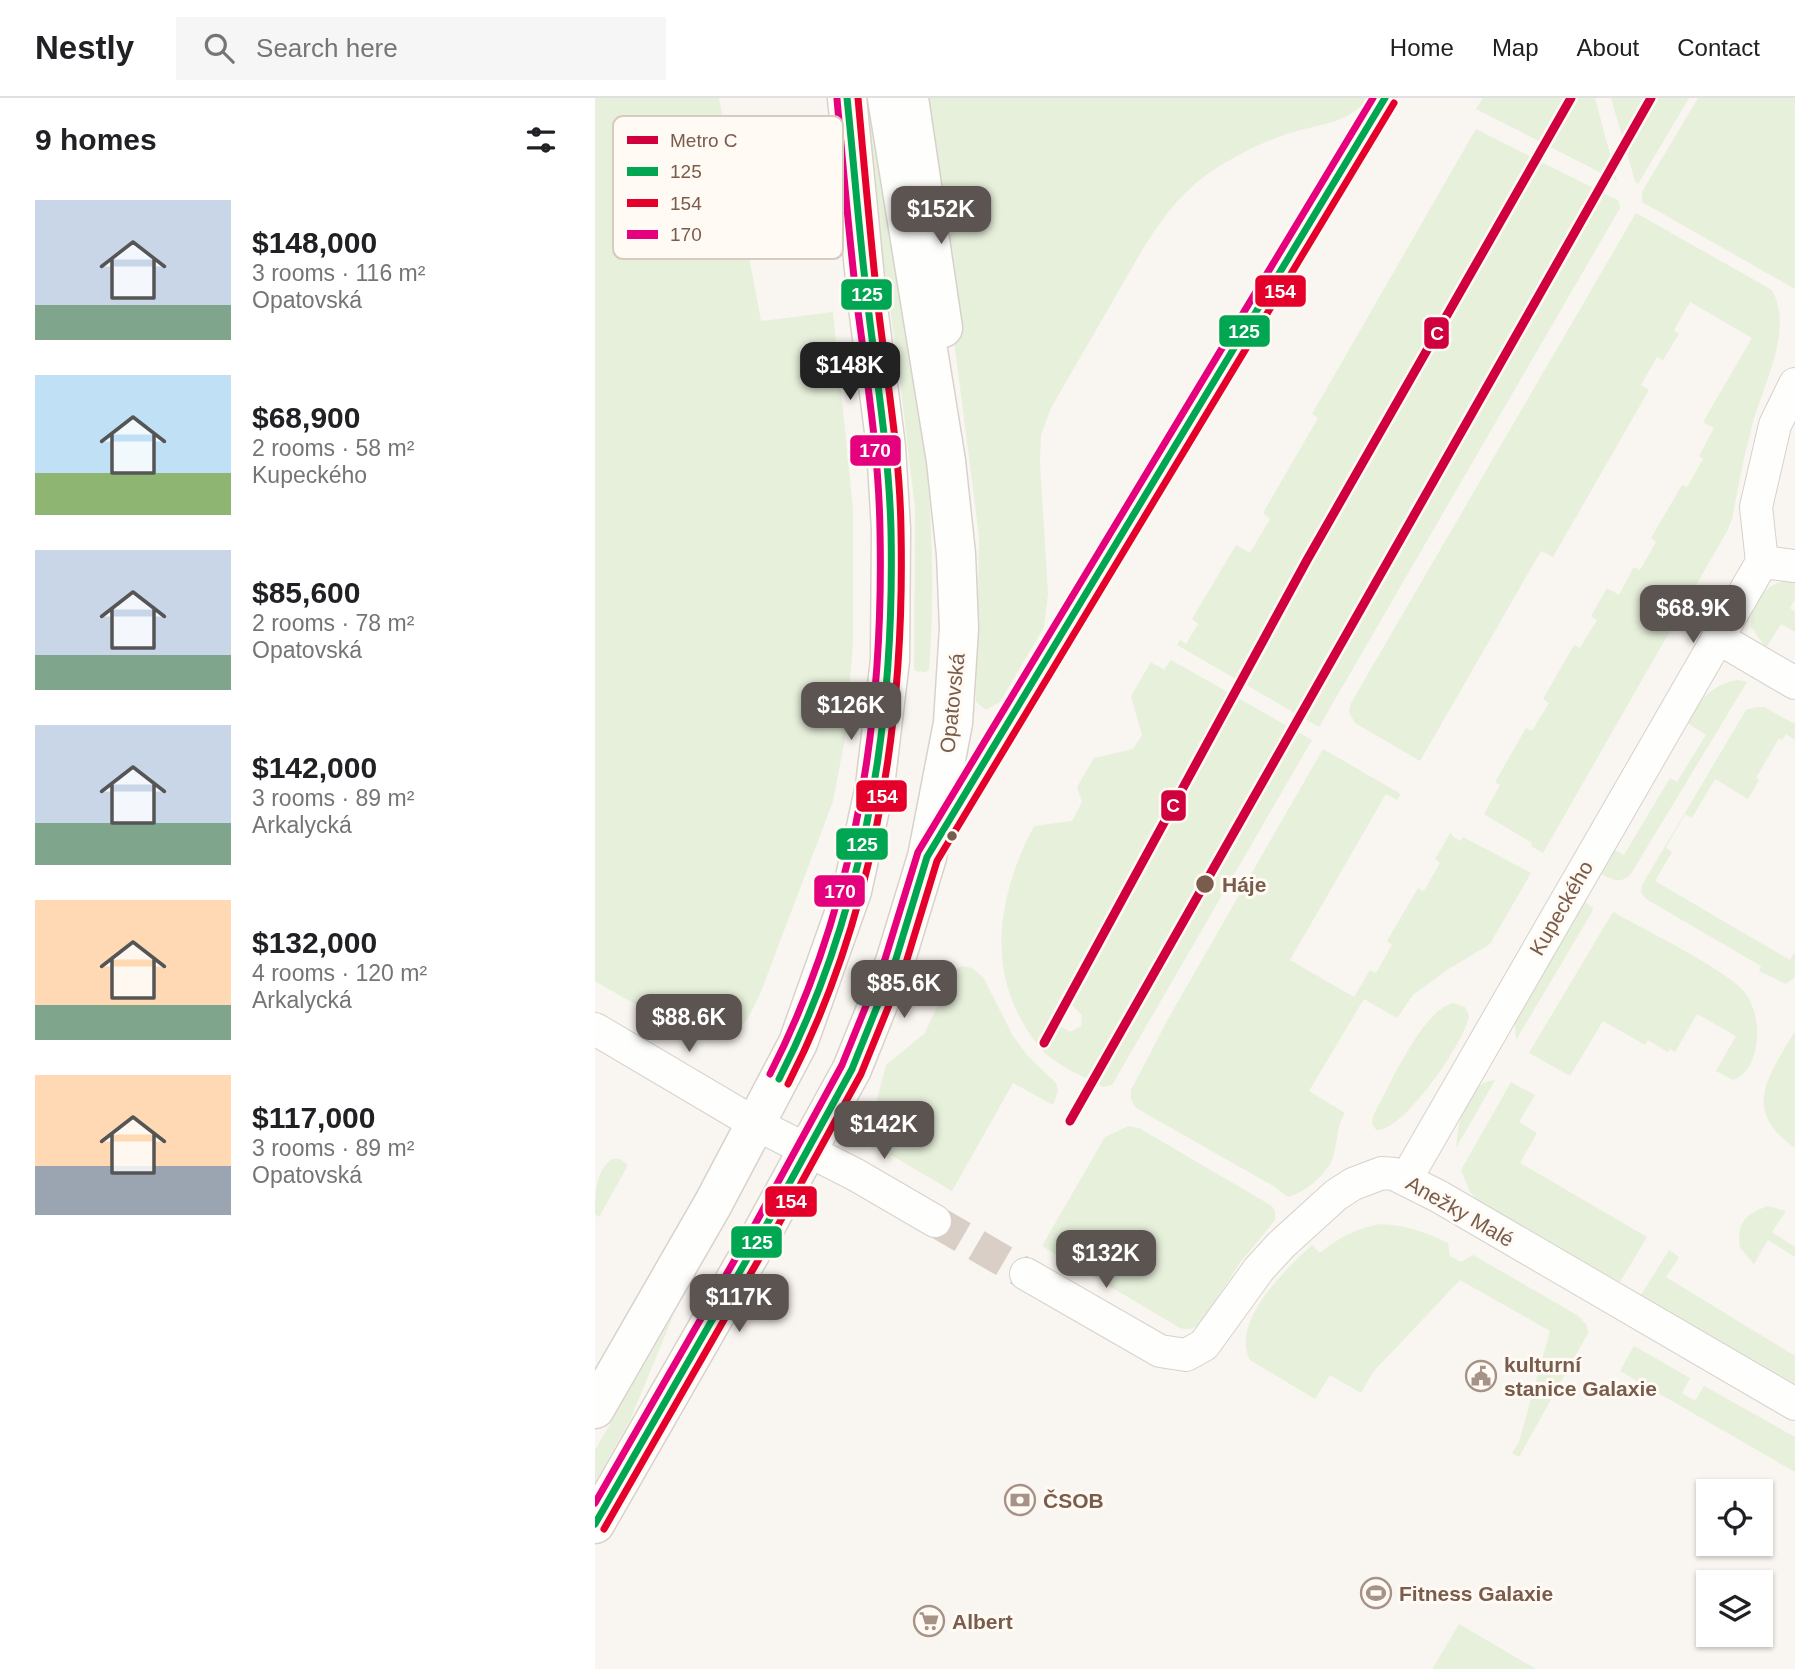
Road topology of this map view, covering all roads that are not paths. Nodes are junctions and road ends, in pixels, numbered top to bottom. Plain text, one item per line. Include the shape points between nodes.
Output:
1 (847, 98) edge
2 (887, 98) edge
3 (909, 98) edge
4 (1795, 384) edge
5 (938, 406) junction
6 (1762, 562) junction
7 (1795, 565) edge
8 (1718, 638) junction
9 (1795, 682) edge
10 (595, 1029) edge
11 (756, 1124) junction
12 (807, 1151) junction
13 (1406, 1179) junction
14 (935, 1221) tunnel mouth
15 (1026, 1274) tunnel mouth
16 (1795, 1404) edge
17 (595, 1409) edge
18 (595, 1524) edge

1 - 11 main road via 886,447 892,615 886,706 875,786 852,891 806,1026
2 - 5 main road, Opatovská
3 - 5 main road via 947,354
4 - 6 street via 1775,425 1756,507
5 - 12 main road, Opatovská via 956,554 959,628 953,723 927,857 895,962 852,1069
6 - 7 street
6 - 8 street, Kupeckého
8 - 9 street
8 - 13 street, Kupeckého
10 - 11 street
11 - 12 street
11 - 17 main road
12 - 14 street
12 - 18 main road, Opatovská
13 - 15 street, Anežky Malé via 1382,1173 1336,1195 1266,1261 1204,1345 1186,1355 1160,1351
13 - 16 street, Anežky Malé

